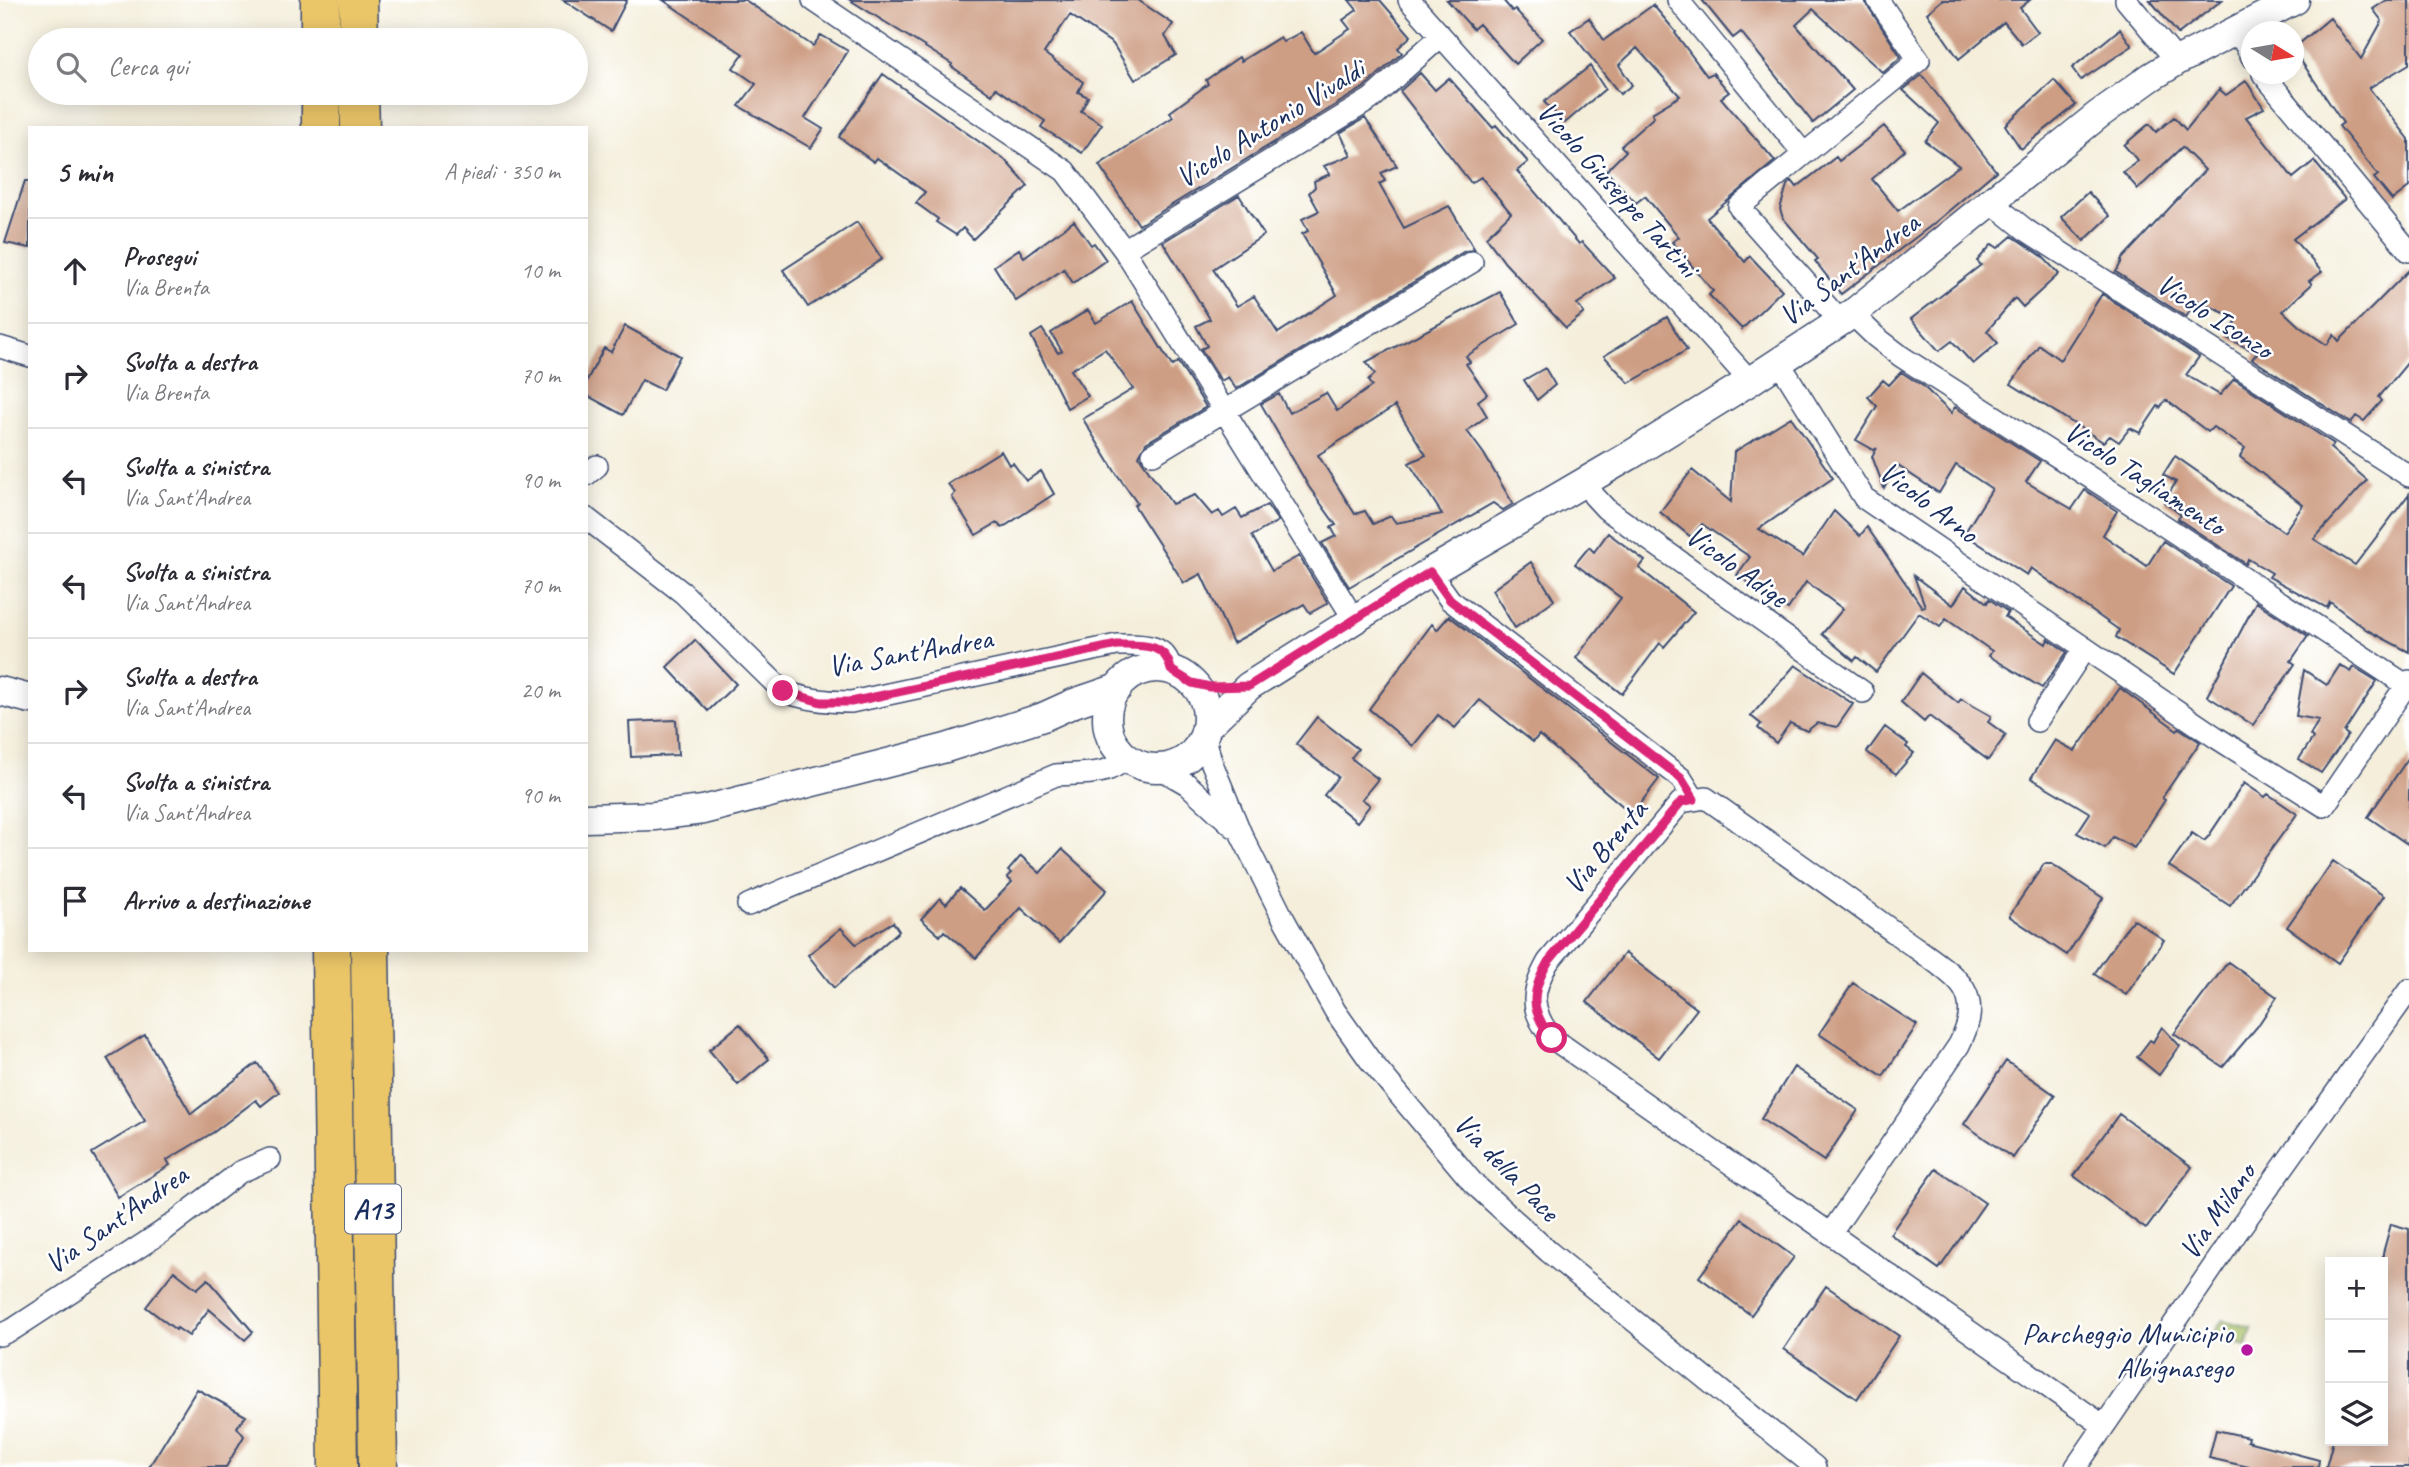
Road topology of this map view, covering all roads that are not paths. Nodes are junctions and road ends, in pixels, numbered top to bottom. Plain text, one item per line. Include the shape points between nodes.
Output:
1 (320, 0) edge
2 (358, 0) edge
3 (813, 0) edge
4 (1409, 0) edge
5 (1678, 0) edge
6 (1878, 0) edge
7 (2126, 0) edge
8 (2295, 0) edge
9 (320, 28) edge
10 (359, 28) edge
11 (2237, 30) junction
12 (1441, 36) junction
13 (2241, 37) edge
14 (2177, 61) junction
15 (2271, 84) edge
16 (321, 105) edge
17 (359, 105) edge
18 (321, 126) edge
19 (360, 126) edge
20 (1804, 155) junction
21 (1991, 202) junction
22 (1124, 250) junction
23 (2409, 251) edge
24 (1472, 262) dead end
25 (1846, 318) junction
26 (0, 347) edge
27 (28, 355) edge
28 (1777, 364) junction
29 (1750, 381) junction
30 (1226, 410) junction
31 (1153, 454) dead end
32 (2409, 476) edge
33 (1585, 480) junction
34 (588, 520) edge
35 (1430, 572) junction
36 (1354, 618) junction
37 (2085, 648) junction
38 (1182, 677) junction
39 (2408, 685) edge
40 (1249, 686) junction
41 (1118, 688) junction
42 (0, 691) edge
43 (1863, 692) dead end
44 (28, 698) edge
45 (1043, 717) junction
46 (2037, 721) dead end
47 (1205, 731) junction
48 (1110, 735) junction
49 (1126, 758) junction
50 (1161, 769) junction
51 (1694, 799) junction
52 (588, 818) edge
53 (1241, 834) junction
54 (748, 905) dead end
55 (331, 952) edge
56 (370, 952) edge
57 (2409, 990) edge
58 (270, 1159) dead end
59 (1831, 1233) junction
60 (0, 1335) edge
61 (2104, 1426) junction
62 (338, 1467) edge
63 (377, 1467) edge
64 (1815, 1467) edge
65 (2076, 1467) edge

1 - 9 highway
2 - 10 highway
3 - 22 street via 1065,171
4 - 12 street, Vicolo Giuseppe Tartini
5 - 20 street
6 - 20 street via 1919,60
7 - 14 street
8 - 11 street, Via Sant'Andrea
11 - 13 street
11 - 14 street, Via Sant'Andrea
12 - 22 street, Vicolo Antonio Vivaldi via 1371,99
12 - 29 street, Vicolo Giuseppe Tartini
14 - 21 street, Via Sant'Andrea via 2098,115
15 - 23 street
16 - 18 highway
17 - 19 highway
20 - 25 street, Vicolo Tagliamento via 1739,207
21 - 25 street, Via Sant'Andrea
21 - 32 street, Vicolo Isonzo via 2026,230
22 - 30 street
24 - 30 street
25 - 28 street, Via Sant'Andrea
25 - 39 street, Vicolo Tagliamento
26 - 27 street
28 - 29 street, Via Sant'Andrea
28 - 37 street, Vicolo Arno via 1864,498
29 - 33 street, Via Sant'Andrea
30 - 31 street
30 - 36 street
33 - 35 street, Via Sant'Andrea
33 - 43 street, Vicolo Adige via 1606,509
34 - 38 street, Via Sant'Andrea via 682,593 783,691 799,698 851,702 1117,645 1157,648
35 - 36 street, Via Sant'Andrea
35 - 51 street via 1450,600 1681,778
36 - 40 street, Via Sant'Andrea
37 - 39 street, Vicolo Arno via 2324,806
37 - 46 street
38 - 40 street via 1210,687
38 - 41 street via 1147,669
38 - 47 street via 1204,702
40 - 47 street, Via Sant'Andrea
41 - 45 street
41 - 48 street via 1108,707
42 - 44 street
45 - 48 street via 1088,724
45 - 52 street via 946,748 703,810
47 - 50 street via 1191,754
47 - 53 street, Via della Pace via 1211,761
48 - 49 street
49 - 50 street
49 - 54 street via 1102,773 1056,775
50 - 53 street, Via della Pace via 1187,784
51 - 59 street, Via Brenta via 1706,798 1942,967 1964,988 1970,1007 1969,1027 1959,1045
51 - 59 street, Via Brenta via 1681,802 1548,962 1537,981 1535,1007 1552,1038
53 - 64 street, Via della Pace via 1335,1011 1369,1059 1473,1183 1549,1252
55 - 62 highway, A13
56 - 63 highway, A13
57 - 61 street, Via Milano
58 - 60 street, Via Sant'Andrea via 240,1172 162,1232
59 - 61 street, Via Brenta
61 - 65 street, Via Milano

